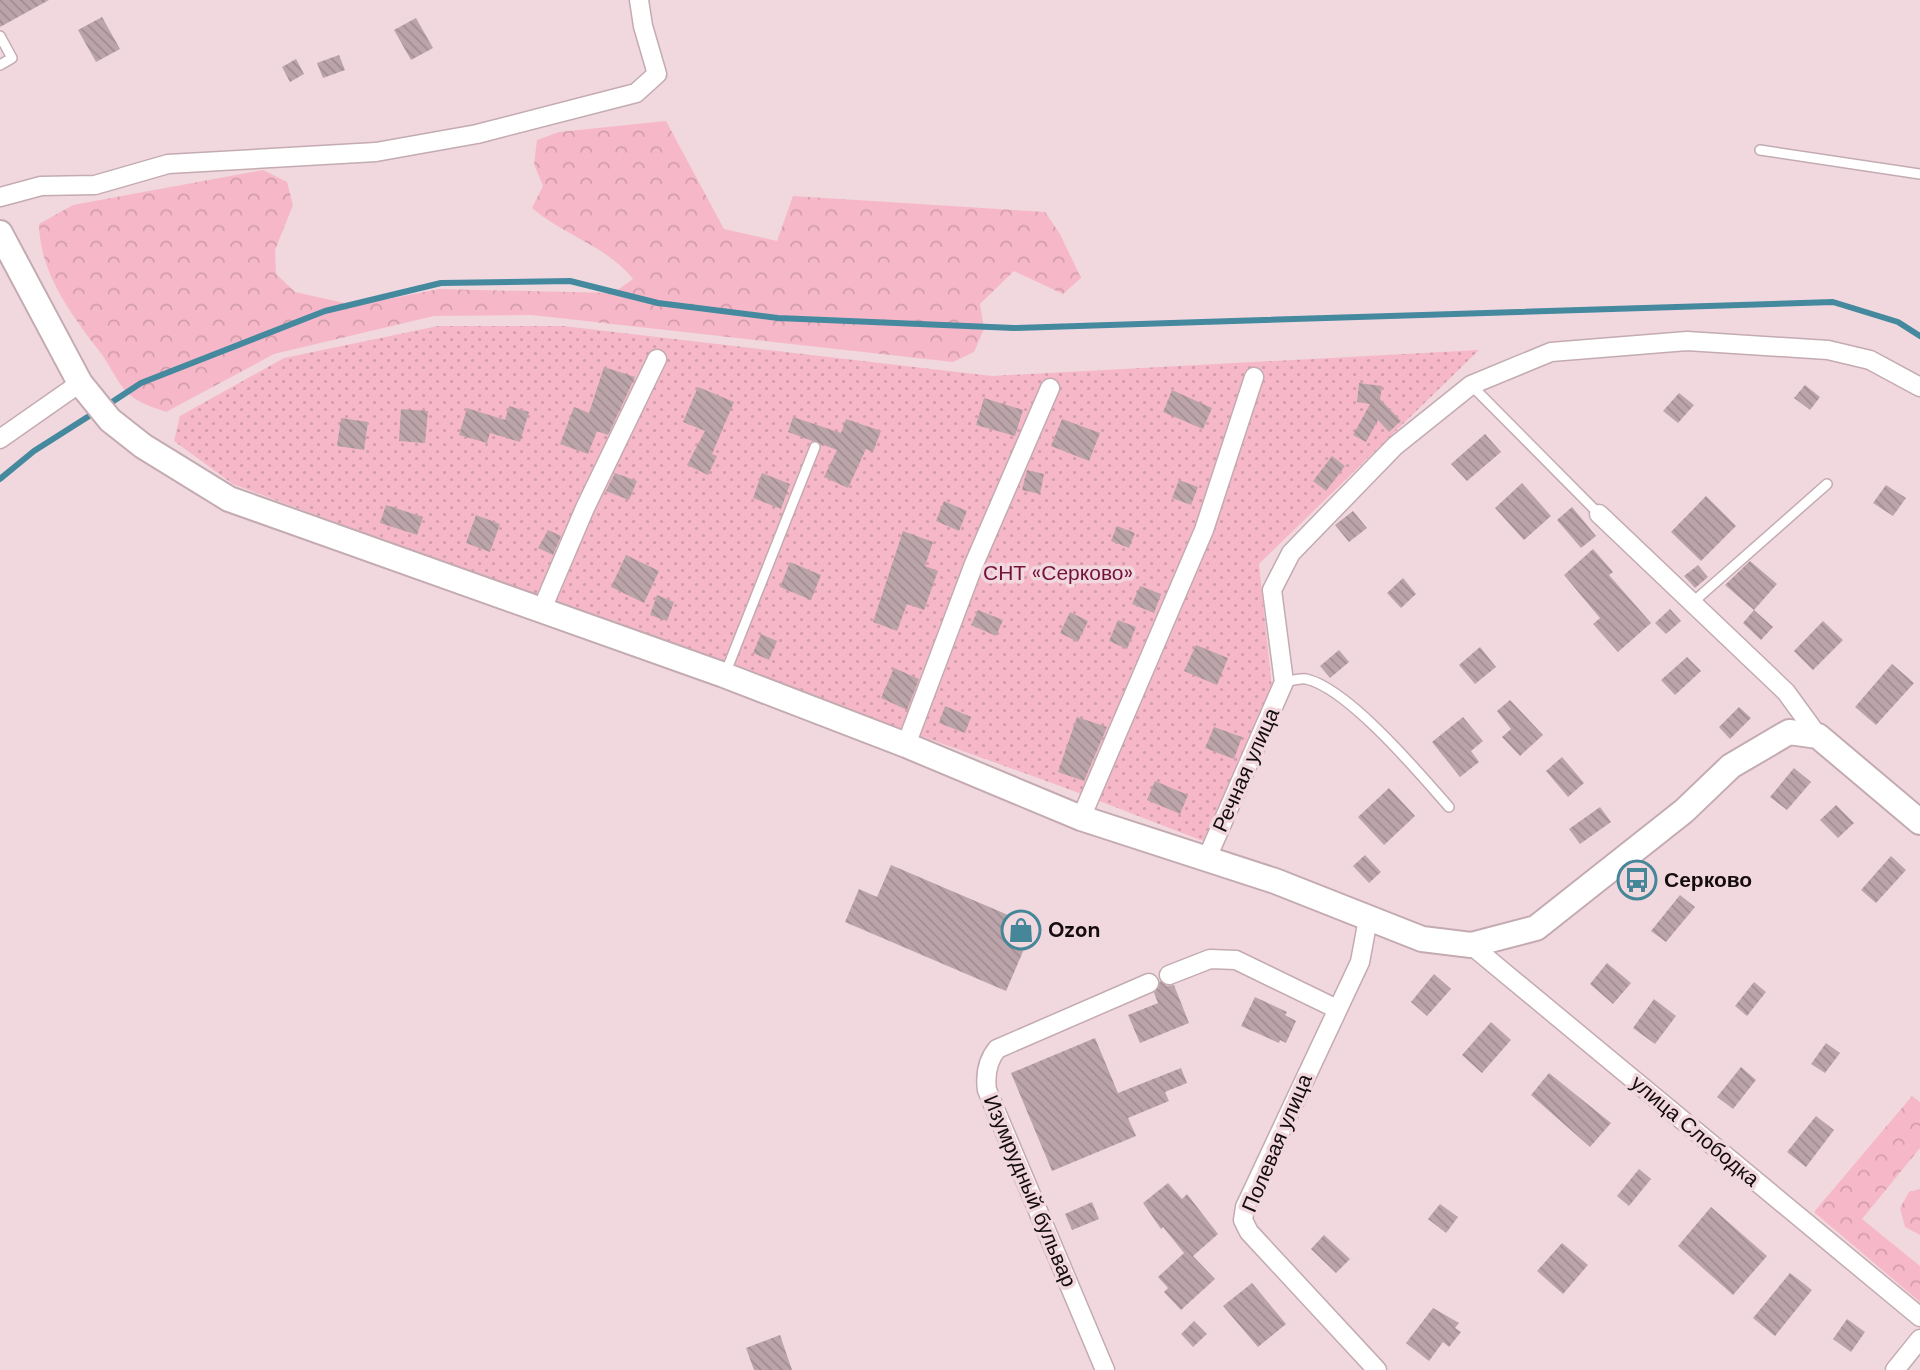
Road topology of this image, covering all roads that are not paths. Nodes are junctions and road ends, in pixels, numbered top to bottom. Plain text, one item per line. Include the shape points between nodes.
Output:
1 (639, 0) edge
2 (0, 36) edge
3 (0, 65) edge
4 (1760, 150) dead end
5 (1920, 174) edge
6 (0, 197) edge
7 (0, 233) edge
8 (657, 359) dead end
9 (1254, 377) dead end
10 (1471, 385) junction
11 (1920, 387) edge
12 (1051, 388) dead end
13 (87, 393) junction
14 (0, 439) edge
15 (815, 447) dead end
16 (1827, 484) dead end
17 (1599, 514) joint
18 (1691, 604) junction
19 (542, 609) junction
20 (724, 675) junction
21 (1284, 682) junction
22 (1818, 736) junction
23 (906, 744) junction
24 (1449, 807) dead end
25 (1081, 818) junction
26 (1920, 822) edge
27 (1207, 859) junction
28 (1368, 919) junction
29 (1471, 945) junction
30 (1169, 975) dead end
31 (1149, 983) dead end
32 (1337, 1009) junction
33 (1920, 1317) edge
34 (1920, 1339) edge
35 (1105, 1370) edge
36 (1377, 1370) edge
37 (1895, 1370) edge

1 - 6 street via 657,74 636,93 477,134 376,152 168,164 95,185 41,186
2 - 3 lane via 12,58
4 - 5 lane
7 - 13 main road
8 - 19 street
9 - 25 street via 1204,530
10 - 11 street via 1551,352 1687,341 1828,350 1870,360
10 - 17 lane
10 - 21 street via 1395,446 1291,553 1272,590
12 - 23 street via 974,564
13 - 14 street
13 - 19 main road via 110,420 143,446 229,499
15 - 20 lane
16 - 18 lane
17 - 18 street
18 - 22 street via 1786,692
19 - 20 main road
20 - 23 main road
21 - 24 lane via 1306,679 1336,695 1397,749
21 - 27 street, Речная улица
22 - 26 main road
22 - 29 main road via 1789,732 1761,746 1536,928
23 - 25 main road
25 - 27 main road
27 - 28 main road
28 - 29 main road via 1422,939
28 - 32 street, Полевая улица via 1360,962
29 - 33 street, улица Слободка
30 - 32 street via 1210,959 1236,960
31 - 35 street, Изумрудный бульвар via 997,1049 985,1079
32 - 36 street, Полевая улица via 1243,1220 1249,1232
34 - 37 street

